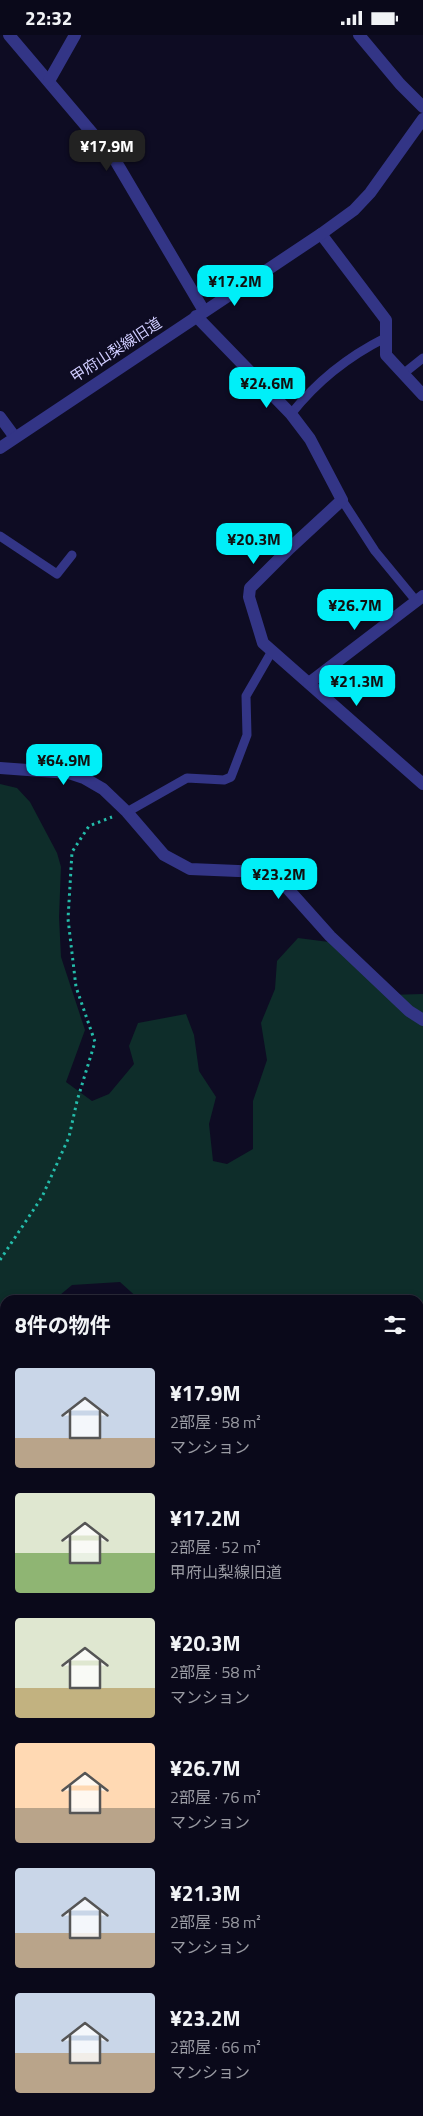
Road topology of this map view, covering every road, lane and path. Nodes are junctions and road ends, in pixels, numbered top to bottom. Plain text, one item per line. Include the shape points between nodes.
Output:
1 (9, 35) edge
2 (75, 35) edge
3 (358, 35) edge
4 (49, 81) junction
5 (423, 107) edge
6 (423, 119) edge
7 (321, 234) junction
8 (200, 313) junction
9 (386, 338) junction
10 (423, 358) edge
11 (403, 374) junction
12 (423, 395) edge
13 (291, 414) junction
14 (0, 417) edge
15 (14, 436) junction
16 (0, 447) edge
17 (342, 500) junction
18 (0, 536) edge
19 (72, 555) dead end
20 (420, 599) edge
21 (272, 651) junction
22 (309, 683) junction
23 (0, 767) edge
24 (423, 784) edge
25 (127, 811) junction
26 (423, 1020) edge
27 (0, 1261) edge

1 - 4 street
2 - 4 street
3 - 5 street
4 - 8 street via 116,159
6 - 7 street, 甲府山梨線旧道 via 370,193 354,210
7 - 8 street, 甲府山梨線旧道
7 - 9 street via 386,320
8 - 13 street
8 - 15 street, 甲府山梨線旧道
9 - 11 street via 386,355
9 - 13 lane via 360,350 329,373
10 - 11 lane
11 - 12 street
13 - 17 street via 310,439
14 - 15 street
15 - 16 street, 甲府山梨線旧道
17 - 20 lane via 375,551
17 - 21 street via 250,588 249,597 264,643
18 - 19 lane via 57,574
20 - 22 street
21 - 22 street
21 - 25 lane via 246,697 247,735 231,777 224,780 187,778
22 - 24 street
23 - 25 street via 84,777
25 - 26 street via 164,855 190,869 261,872 274,877 330,936 409,1011
25 - 27 path via 89,826 72,852 69,928 76,987 94,1042 69,1137 42,1197

